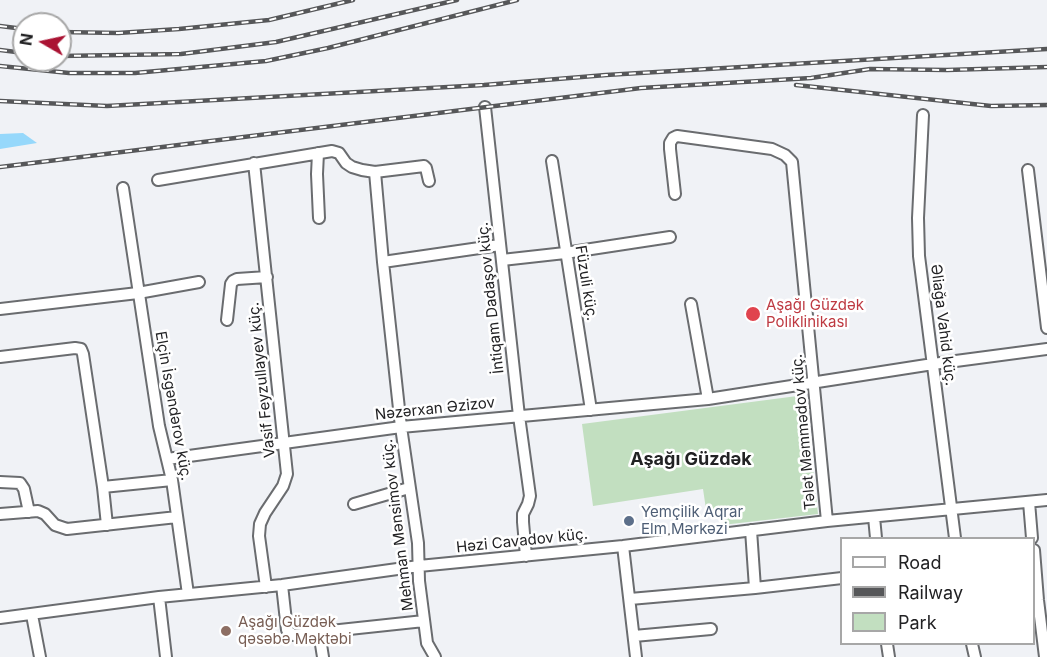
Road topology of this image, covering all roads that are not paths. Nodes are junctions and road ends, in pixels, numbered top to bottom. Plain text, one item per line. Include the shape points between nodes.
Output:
1 (485, 107) dead end
2 (924, 115) dead end
3 (318, 153) junction
4 (552, 161) dead end
5 (254, 163) junction
6 (1028, 170) dead end
7 (375, 172) junction
8 (158, 180) dead end
9 (429, 181) dead end
10 (123, 188) dead end
11 (675, 194) dead end
12 (319, 218) dead end
13 (670, 237) dead end
14 (500, 245) junction
15 (566, 253) junction
16 (502, 260) junction
17 (383, 262) junction
18 (267, 277) junction
19 (199, 282) dead end
20 (138, 293) junction
21 (691, 304) dead end
22 (0, 309) edge
23 (227, 320) dead end
24 (1047, 328) edge
25 (1047, 349) edge
26 (0, 357) edge
27 (933, 363) junction
28 (814, 383) junction
29 (708, 399) junction
30 (591, 410) junction
31 (519, 416) junction
32 (401, 427) junction
33 (284, 443) junction
34 (166, 459) junction
35 (172, 480) junction
36 (0, 482) edge
37 (103, 488) junction
38 (409, 488) junction
39 (1047, 500) edge
40 (1029, 501) junction
41 (354, 504) dead end
42 (951, 509) junction
43 (29, 512) junction
44 (0, 514) edge
45 (177, 517) junction
46 (874, 517) junction
47 (827, 521) junction
48 (107, 525) junction
49 (751, 530) junction
50 (876, 537) edge
51 (955, 537) edge
52 (1032, 537) edge
53 (623, 546) junction
54 (526, 556) junction
55 (1035, 560) edge
56 (419, 566) junction
57 (840, 578) edge
58 (282, 585) junction
59 (266, 587) junction
60 (755, 588) junction
61 (188, 594) junction
62 (159, 597) junction
63 (630, 599) junction
64 (32, 615) junction
65 (0, 618) edge
66 (424, 621) junction
67 (711, 629) dead end
68 (319, 632) junction
69 (634, 636) junction
70 (40, 657) edge
71 (166, 657) edge
72 (323, 657) edge
73 (435, 657) edge
74 (636, 657) edge
75 (1045, 657) edge

1 - 14 street, İntiqam Dadaşov küç.
2 - 27 street, Əliağa Vahid küç. via 919,256
3 - 5 street
3 - 7 street via 336,152 352,167
3 - 12 street
4 - 15 street, Füzuli küç.
5 - 8 street
5 - 18 street, Vasif Feyzullayev küç.
6 - 24 street
7 - 9 street via 424,166
7 - 17 street, Mehman Mənsimov küç.
10 - 20 street, Elçin İsgəndərov küç.
11 - 28 street, Tələt Məmmədov küç. via 670,143 677,136 772,149 792,162
13 - 15 street
14 - 16 street, İntiqam Dadaşov küç.
14 - 17 street
15 - 16 street
15 - 30 street, Füzuli küç.
16 - 31 street, İntiqam Dadaşov küç.
17 - 32 street, Mehman Mənsimov küç.
18 - 23 street via 233,281
18 - 33 street, Vasif Feyzullayev küç.
19 - 20 street
20 - 22 street
20 - 34 street, Elçin İsgəndərov küç.
21 - 29 street
25 - 27 street, Nəzərxan Əzizov
26 - 37 street via 81,349
27 - 28 street, Nəzərxan Əzizov
27 - 42 street, Əliağa Vahid küç.
28 - 29 street, Nəzərxan Əzizov
28 - 47 street, Tələt Məmmədov küç.
29 - 30 street, Nəzərxan Əzizov
30 - 31 street, Nəzərxan Əzizov
31 - 32 street, Nəzərxan Əzizov
31 - 54 street, İntiqam Dadaşov küç. via 530,496 523,514
32 - 33 street, Nəzərxan Əzizov
32 - 38 street, Mehman Mənsimov küç.
33 - 34 street, Nəzərxan Əzizov
33 - 59 street, Vasif Feyzullayev küç. via 283,486 260,524
34 - 35 street, Elçin İsgəndərov küç.
35 - 37 street
35 - 45 street, Elçin İsgəndərov küç.
36 - 43 street via 20,483
37 - 48 street
38 - 41 street
38 - 56 street, Mehman Mənsimov küç.
39 - 40 street, Həzi Cavadov küç.
40 - 42 street, Həzi Cavadov küç.
40 - 52 street
42 - 46 street, Həzi Cavadov küç.
42 - 51 street, Əliağa Vahid küç.
43 - 44 street
43 - 48 street via 45,514 55,525 67,529
45 - 48 street
45 - 61 street, Elçin İsgəndərov küç.
46 - 47 street, Həzi Cavadov küç.
46 - 50 street
47 - 49 street, Həzi Cavadov küç.
49 - 53 street, Həzi Cavadov küç.
49 - 60 street
53 - 54 street, Həzi Cavadov küç.
53 - 63 street
54 - 56 street, Həzi Cavadov küç.
55 - 75 street
56 - 58 street, Həzi Cavadov küç.
56 - 66 street, Mehman Mənsimov küç.
57 - 60 street
58 - 59 street, Həzi Cavadov küç.
58 - 68 street via 289,633 298,636
59 - 61 street, Həzi Cavadov küç.
60 - 63 street
61 - 62 street, Həzi Cavadov küç.
62 - 64 street, Həzi Cavadov küç.
62 - 71 street
63 - 69 street
64 - 65 street, Həzi Cavadov küç.
64 - 70 street
66 - 68 street
66 - 73 street, Mehman Mənsimov küç. via 427,643
67 - 69 street
68 - 72 street
69 - 74 street

